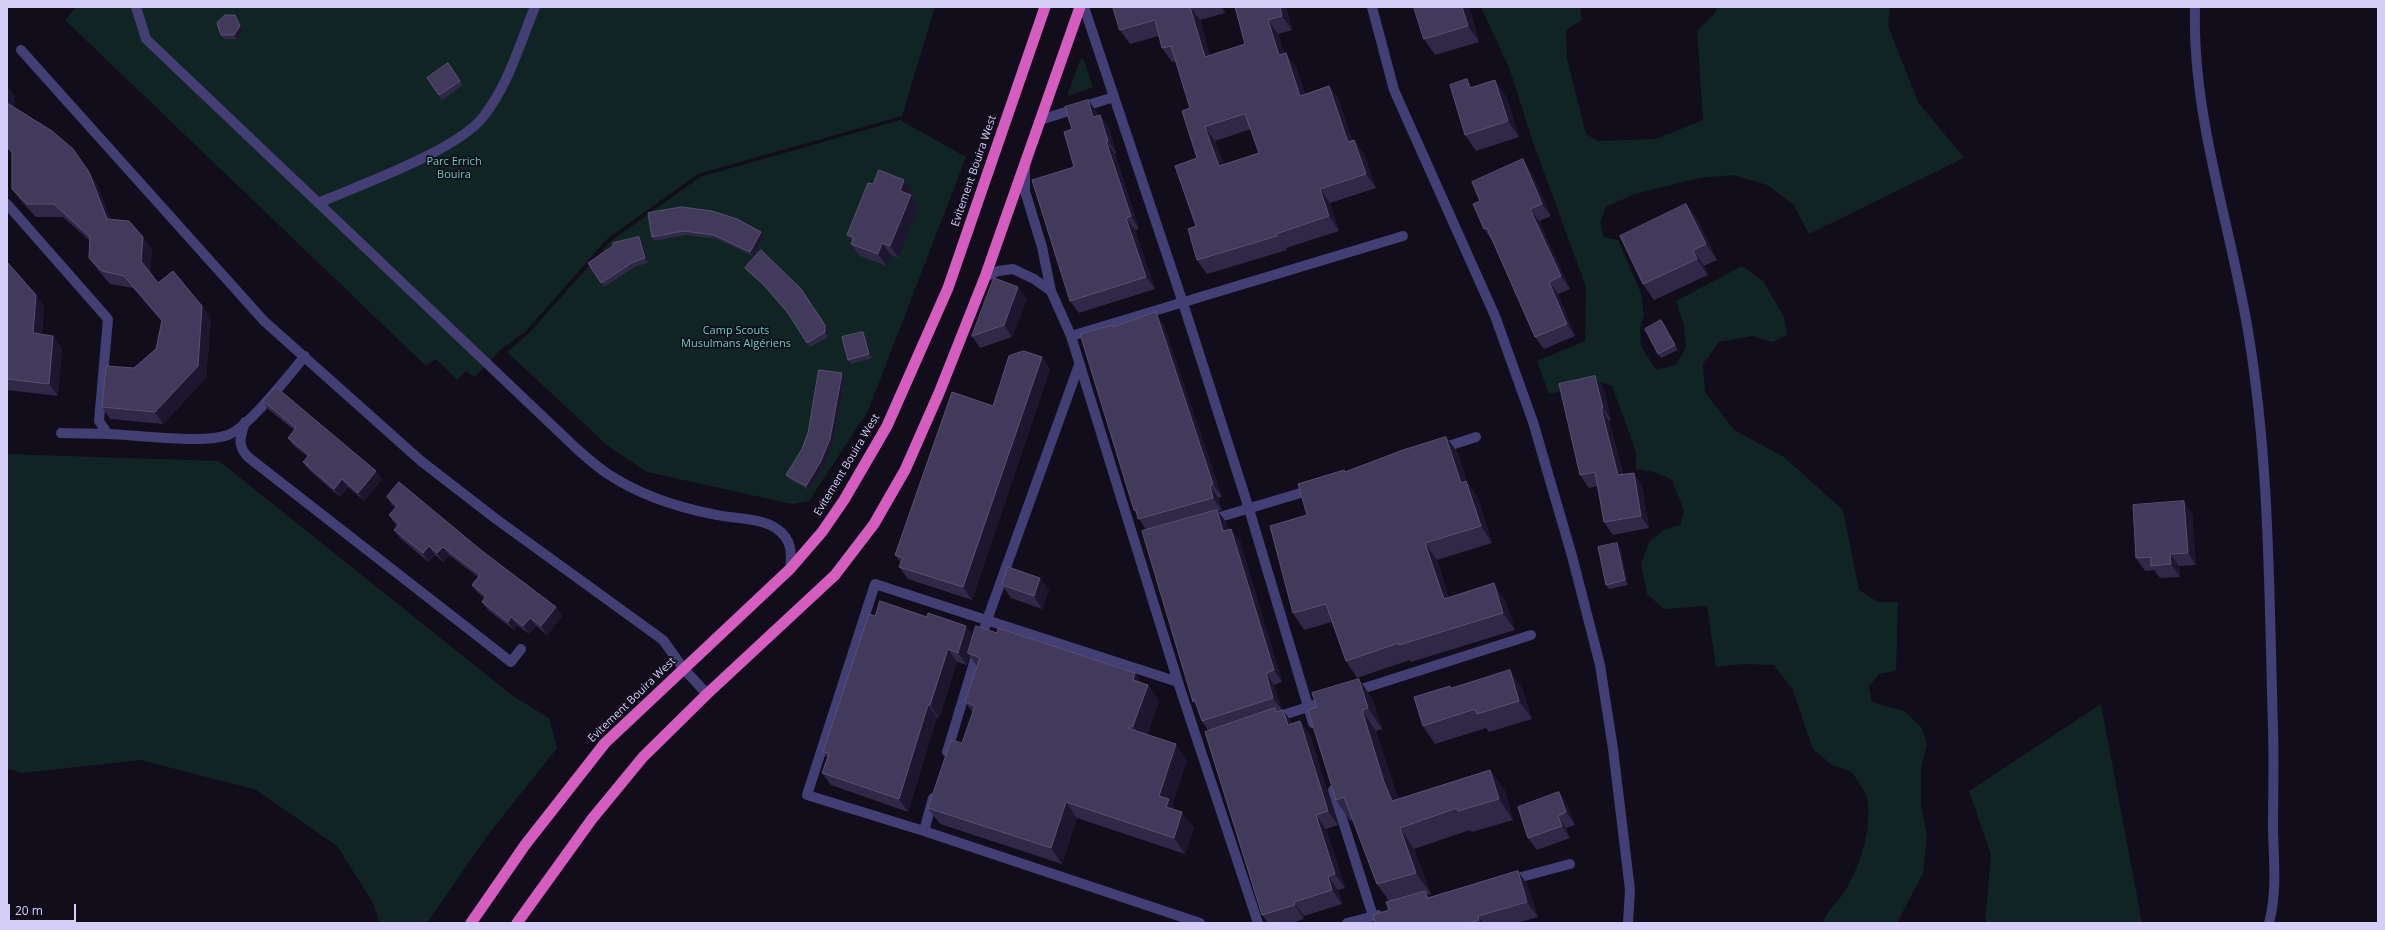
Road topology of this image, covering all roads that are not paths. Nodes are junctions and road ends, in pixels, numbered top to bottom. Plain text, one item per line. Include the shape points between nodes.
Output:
1 (136, 7) edge
2 (535, 7) edge
3 (1045, 7) edge
4 (1080, 7) edge
5 (1084, 7) edge
6 (1372, 7) edge
7 (2195, 7) edge
8 (21, 50) dead end
9 (1114, 97) junction
10 (1040, 120) junction
11 (1025, 160) junction
12 (318, 203) junction
13 (7, 204) edge
14 (1403, 236) dead end
15 (985, 277) junction
16 (1051, 291) junction
17 (1183, 303) junction
18 (1071, 336) junction
19 (305, 356) junction
20 (1079, 365) junction
21 (245, 422) junction
22 (61, 433) dead end
23 (108, 434) junction
24 (1476, 437) dead end
25 (1430, 452) edge
26 (1325, 485) edge
27 (1250, 509) junction
28 (1197, 524) edge
29 (790, 570) junction
30 (987, 620) junction
31 (1531, 635) dead end
32 (522, 649) dead end
33 (683, 668) junction
34 (1178, 682) junction
35 (707, 694) junction
36 (1345, 695) edge
37 (1322, 702) edge
38 (1308, 707) junction
39 (1264, 721) edge
40 (1317, 737) edge
41 (944, 763) edge
42 (1331, 781) edge
43 (937, 786) edge
44 (924, 831) junction
45 (1570, 864) dead end
46 (1501, 882) edge
47 (1388, 912) edge
48 (1373, 916) junction
49 (471, 923) edge
50 (517, 923) edge
51 (1200, 923) edge
52 (1258, 923) edge
53 (1347, 923) edge
54 (1628, 923) edge
55 (2269, 923) edge

1 - 12 street via 146,39
2 - 12 street via 500,92 482,118 460,136 431,154
3 - 29 highway, Evitement Bouira West via 948,288 894,412 844,500 822,532
4 - 10 highway
5 - 9 street
6 - 54 street via 1394,90 1495,316 1533,422 1572,556 1600,665 1614,749 1630,890
7 - 55 street via 2194,32 2207,140 2248,333 2264,473 2274,760 2275,877
8 - 19 street via 264,321
9 - 10 street
9 - 17 street
10 - 11 highway
11 - 15 highway
11 - 16 street via 1025,191 1042,247
12 - 29 street via 571,444 607,474 641,493 712,514 777,528 788,539 792,554
13 - 23 street via 108,319 99,421
14 - 17 street
15 - 16 street via 998,271 1013,269
15 - 35 highway via 905,470 874,524 835,575
16 - 18 street
17 - 18 street
17 - 27 street
18 - 20 street
19 - 21 street
19 - 33 street via 421,461 496,519 663,640
20 - 30 street
20 - 34 street via 1140,540
21 - 23 street via 229,435 212,438
21 - 32 street via 240,439 241,449 248,457 511,662
22 - 23 street
24 - 25 street
26 - 27 street
27 - 28 street
27 - 38 street
29 - 33 highway, Evitement Bouira West
30 - 34 street
30 - 41 street
30 - 44 street via 875,584 807,795
31 - 36 street
33 - 35 street
33 - 49 highway, Evitement Bouira West via 605,743 529,839
34 - 52 street via 1202,742
35 - 50 highway via 643,757 592,820
37 - 38 street
38 - 39 street
38 - 40 street
42 - 48 street
43 - 44 street
44 - 51 street
45 - 46 street
47 - 48 street
48 - 53 street

